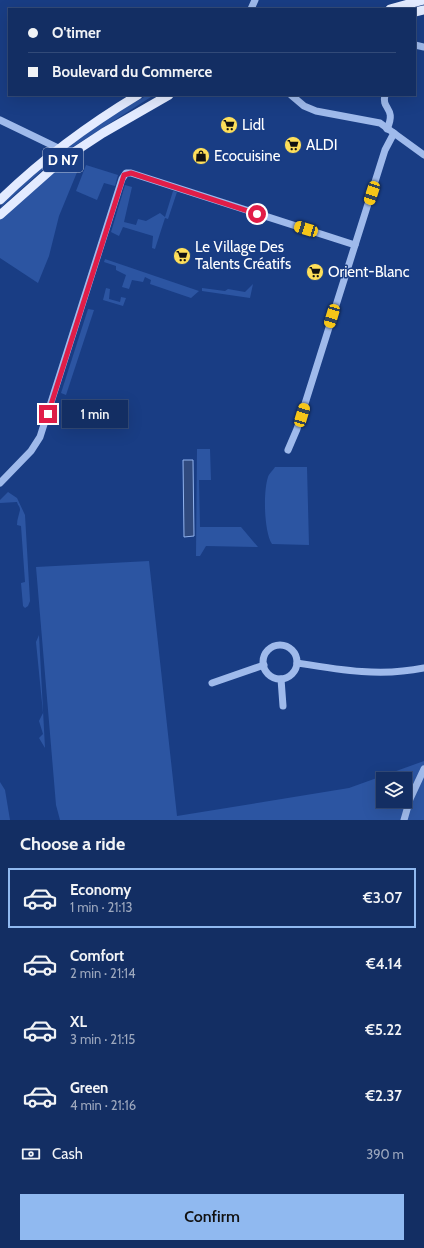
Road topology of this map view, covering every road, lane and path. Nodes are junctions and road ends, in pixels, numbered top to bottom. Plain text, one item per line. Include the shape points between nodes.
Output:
1 (423, 0) edge
2 (394, 8) edge
3 (136, 96) edge
4 (167, 96) edge
5 (285, 96) edge
6 (292, 96) edge
7 (385, 96) edge
8 (0, 120) edge
9 (387, 129) junction
10 (394, 133) junction
11 (58, 148) junction
12 (424, 155) edge
13 (0, 200) edge
14 (0, 216) edge
15 (355, 245) junction
16 (288, 450) dead end
17 (1, 480) edge
18 (297, 663) junction
19 (264, 665) junction
20 (424, 668) edge
21 (281, 678) junction
22 (212, 683) dead end
23 (284, 706) dead end
24 (424, 769) edge
25 (404, 820) edge

1 - 2 main road
3 - 11 main road, D N7
4 - 14 main road, D N7 via 62,160
5 - 9 street via 314,115
6 - 9 street via 304,106 316,111 375,122
7 - 9 street via 384,102 392,114
8 - 11 street
9 - 10 street
10 - 12 street
10 - 15 street via 385,150
11 - 13 main road, D N7
15 - 16 street via 297,429
15 - 17 street via 134,174 126,174 122,179 40,437 32,451
18 - 19 street via 294,652 279,645 265,654
18 - 20 street via 382,674
18 - 21 street via 293,673
19 - 21 street via 269,674
19 - 22 street
21 - 23 street
24 - 25 street via 410,799

